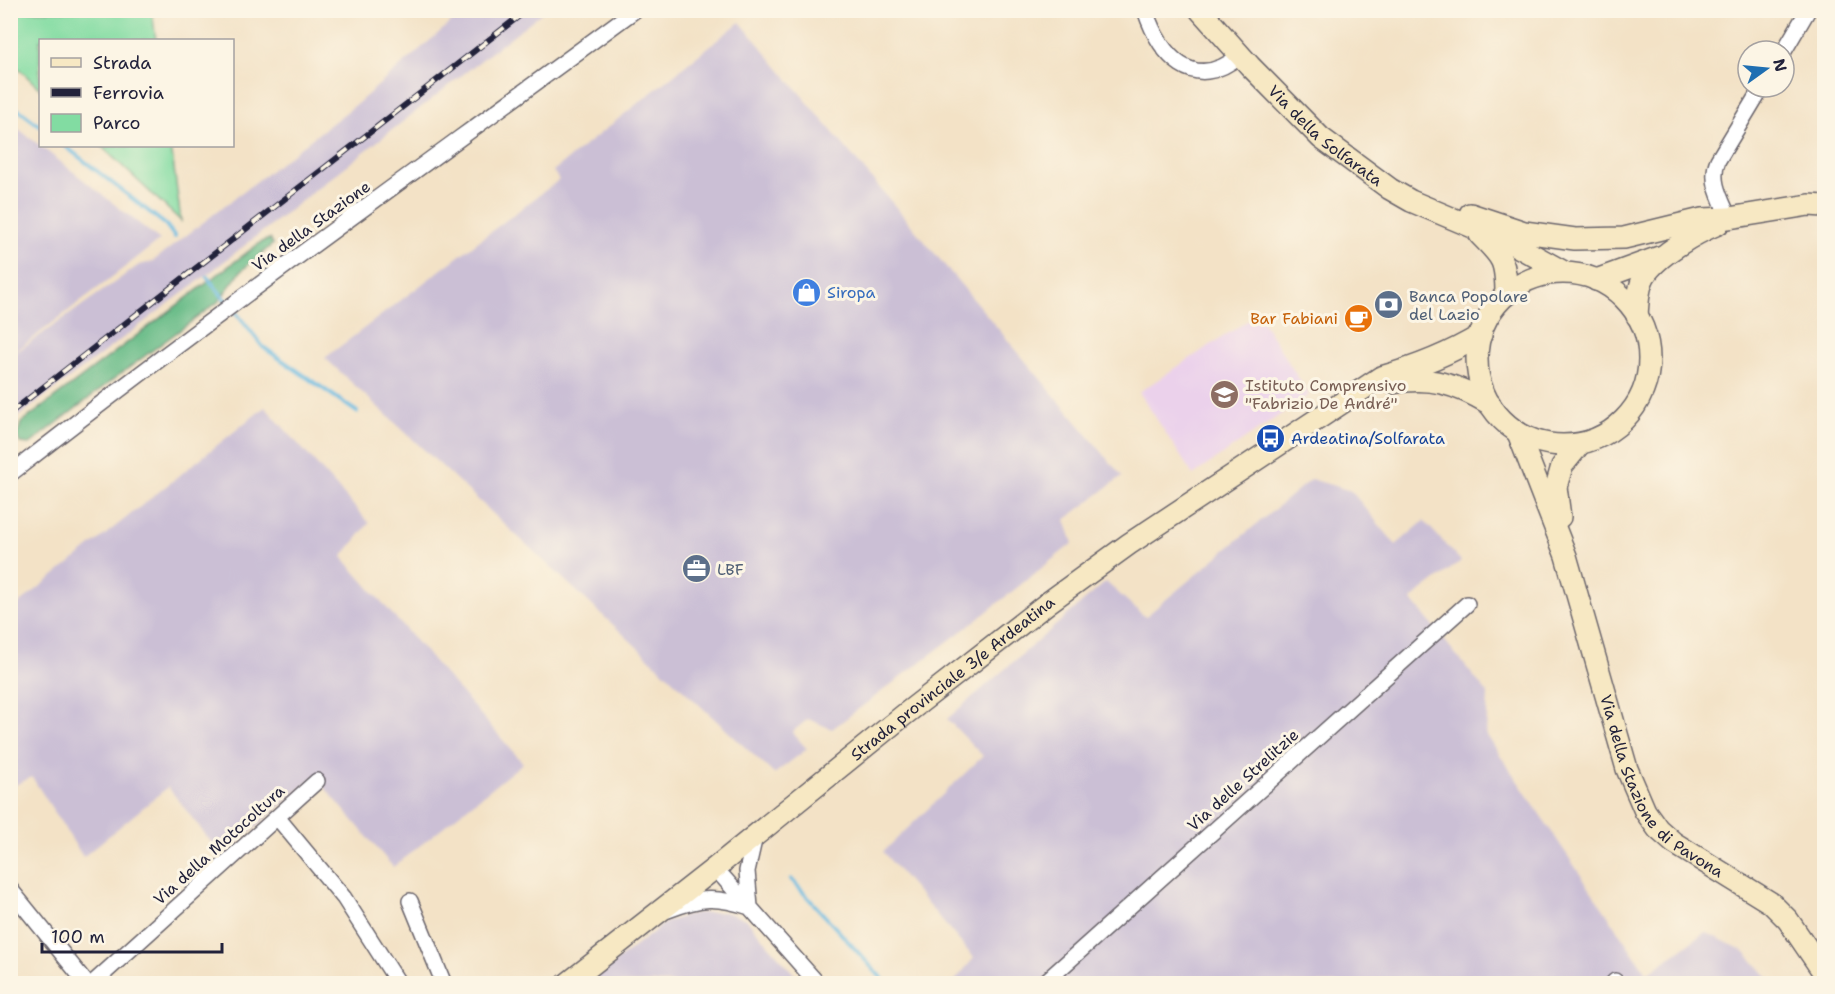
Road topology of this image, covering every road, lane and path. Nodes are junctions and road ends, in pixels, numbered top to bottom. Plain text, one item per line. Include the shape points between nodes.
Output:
1 (635, 10) edge
2 (1145, 10) edge
3 (1200, 10) edge
4 (1808, 10) edge
5 (1791, 39) edge
6 (1240, 55) junction
7 (1755, 99) edge
8 (1410, 201) junction
9 (1824, 206) edge
10 (1729, 218) junction
11 (1475, 230) junction
12 (1668, 253) junction
13 (1564, 272) junction
14 (1596, 279) junction
15 (1506, 295) junction
16 (1637, 316) junction
17 (1481, 335) junction
18 (1354, 393) junction
19 (1490, 404) junction
20 (1518, 433) junction
21 (1580, 444) junction
22 (10, 474) edge
23 (1566, 556) junction
24 (1467, 604) dead end
25 (317, 781) dead end
26 (277, 817) junction
27 (756, 834) junction
28 (715, 868) junction
29 (10, 889) edge
30 (410, 901) dead end
31 (750, 907) junction
32 (654, 915) junction
33 (1824, 973) edge
34 (87, 984) edge
35 (92, 984) edge
36 (399, 984) edge
37 (444, 984) edge
38 (567, 984) edge
39 (818, 984) edge
40 (1043, 984) edge

1 - 22 street, Via della Stazione
2 - 6 street via 1163,50 1185,66 1214,69
3 - 6 main road, Via della Solfarata
4 - 5 street
6 - 8 main road, Via della Solfarata via 1322,138
7 - 10 street via 1714,172
8 - 10 main road via 1446,207 1524,232 1575,239 1624,238 1702,219
8 - 11 main road, Via della Solfarata
9 - 10 main road
10 - 12 main road
11 - 13 main road, Via della Solfarata via 1513,244
11 - 15 main road, Via della Solfarata via 1502,258
12 - 14 main road
12 - 16 main road via 1645,275
13 - 14 main road
13 - 15 main road via 1536,278
14 - 16 main road via 1619,294
15 - 17 main road via 1491,313
16 - 21 main road via 1646,337 1646,384 1621,423 1602,437
17 - 18 main road, Strada provinciale 3/e Ardeatina via 1450,353 1381,377
17 - 19 main road via 1478,370
18 - 19 main road via 1402,381 1434,381
18 - 27 main road, Strada provinciale 3/e Ardeatina via 1049,602
19 - 20 main road
20 - 21 main road via 1558,446
20 - 23 main road
21 - 23 main road via 1562,466 1556,487
23 - 33 main road, Via della Stazione di Pavona via 1626,768 1645,810 1674,843 1771,903 1788,920
24 - 40 street, Via delle Strelitzie
25 - 26 street, Via della Motocoltura
26 - 35 street, Via della Motocoltura
26 - 36 street via 344,898
27 - 28 main road, Strada provinciale 3/e Ardeatina
27 - 31 street via 747,871
28 - 31 street
28 - 32 main road, Strada provinciale 3/e Ardeatina
29 - 34 street
30 - 37 street
31 - 32 street via 711,898
31 - 39 street
32 - 38 main road, Strada provinciale 3/e Ardeatina

